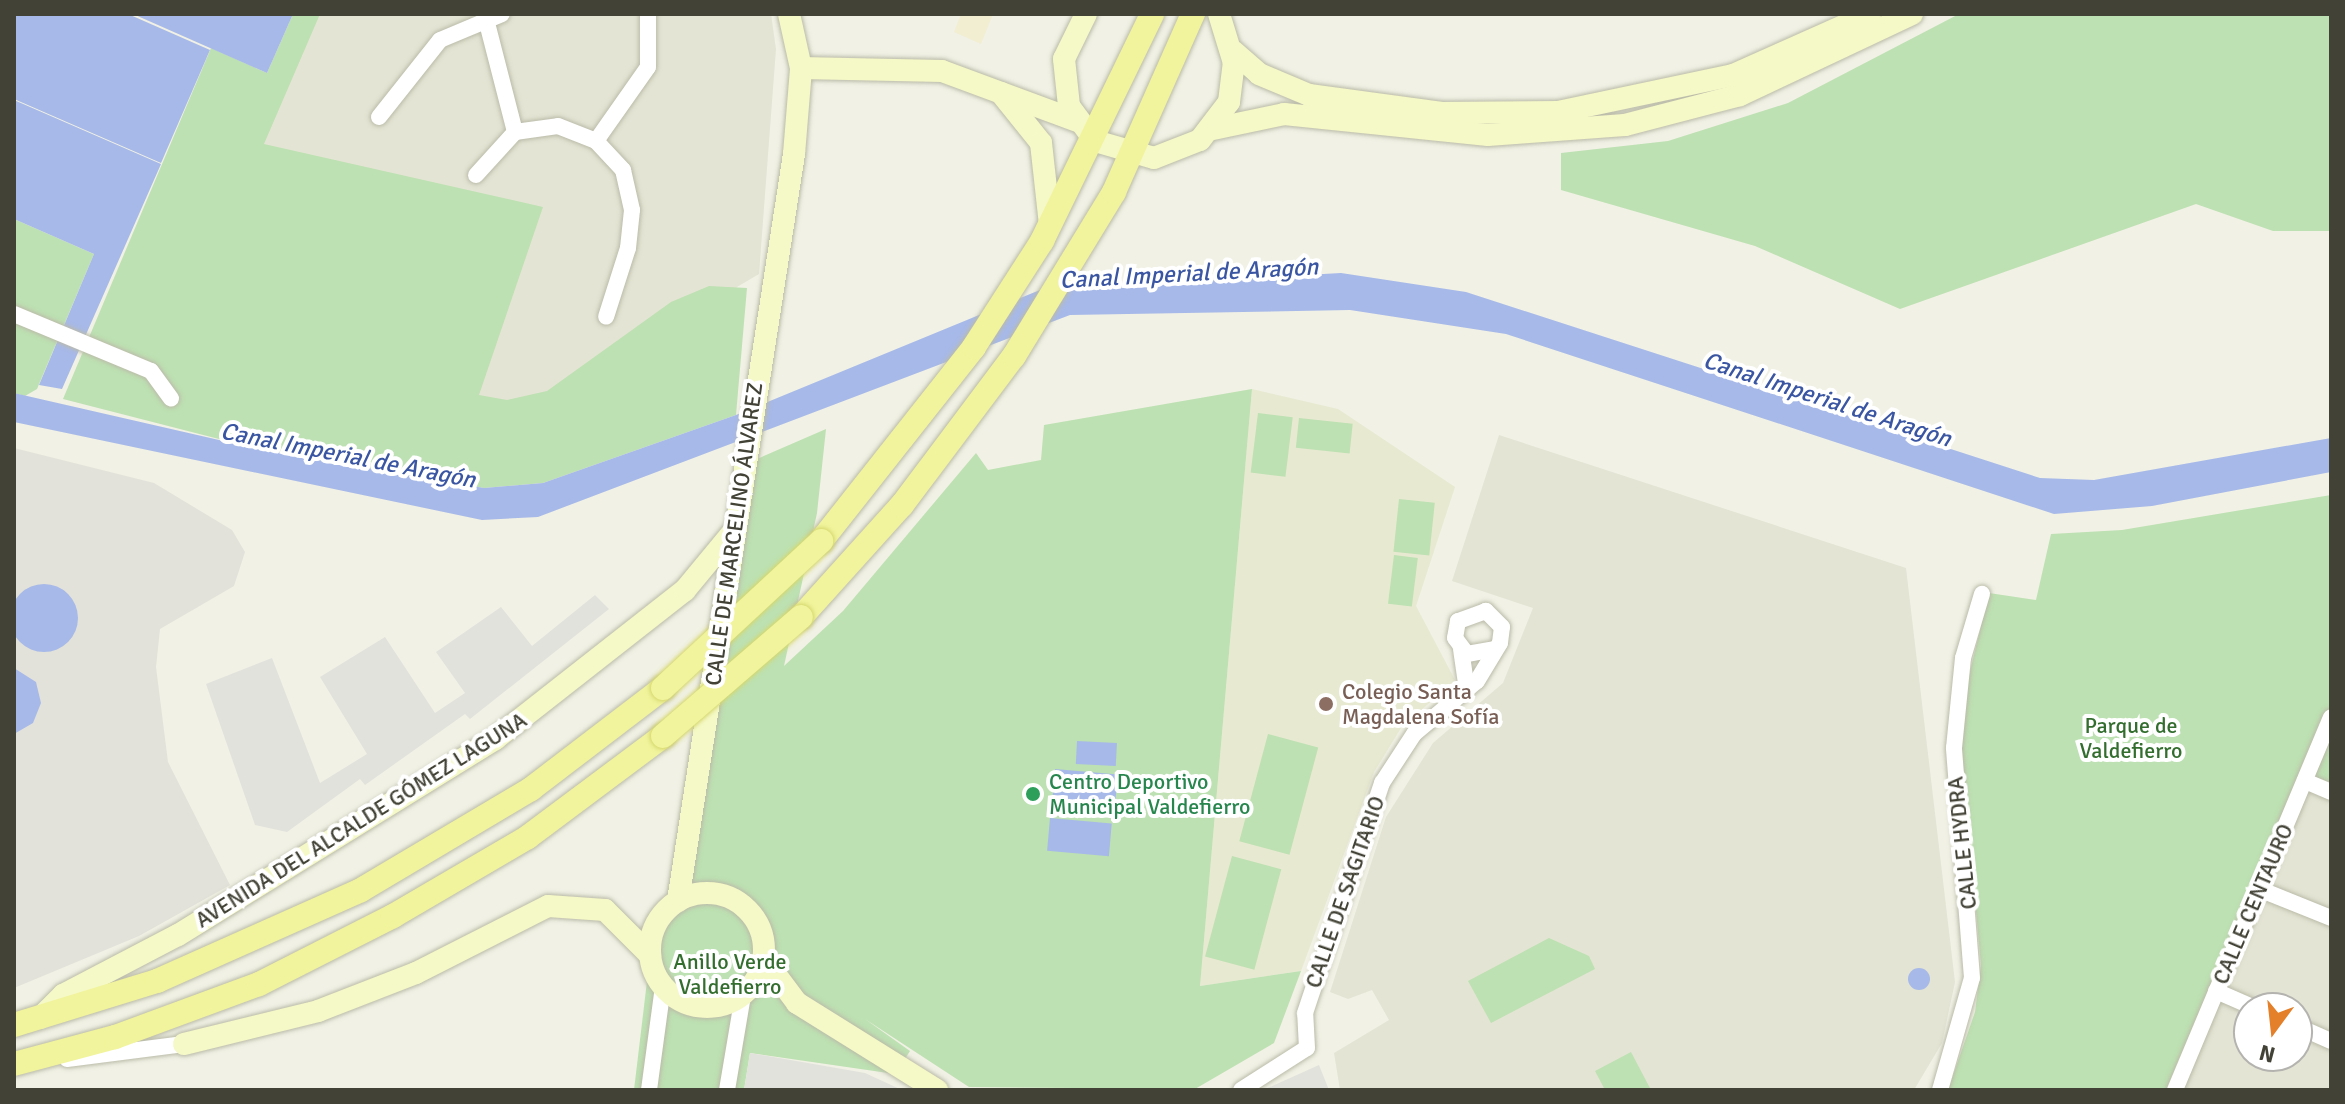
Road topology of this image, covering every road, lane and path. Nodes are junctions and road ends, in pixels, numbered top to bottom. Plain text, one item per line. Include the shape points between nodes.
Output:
1 (502, 14) edge
2 (648, 14) edge
3 (1086, 14) edge
4 (1152, 14) edge
5 (1193, 14) edge
6 (1219, 14) edge
7 (1870, 14) edge
8 (1912, 14) edge
9 (486, 20) edge
10 (790, 24) edge
11 (1231, 48) junction
12 (801, 68) junction
13 (1001, 93) junction
14 (379, 117) dead end
15 (1077, 121) junction
16 (1213, 129) junction
17 (515, 132) junction
18 (596, 141) junction
19 (1095, 141) junction
20 (1131, 156) junction
21 (476, 175) dead end
22 (780, 208) junction
23 (1046, 233) junction
24 (14, 314) edge
25 (606, 317) dead end
26 (171, 399) dead end
27 (733, 531) junction
28 (1982, 594) dead end
29 (1461, 649) junction
30 (1496, 649) junction
31 (1467, 690) junction
32 (2331, 717) edge
33 (2305, 781) junction
34 (2331, 792) edge
35 (681, 860) junction
36 (2259, 889) junction
37 (701, 893) junction
38 (678, 901) junction
39 (2331, 918) edge
40 (650, 955) junction
41 (764, 959) junction
42 (663, 987) junction
43 (2216, 991) junction
44 (745, 993) junction
45 (2233, 998) edge
46 (797, 1003) junction
47 (40, 1018) junction
48 (14, 1025) edge
49 (184, 1044) joint
50 (14, 1065) edge
51 (649, 1090) edge
52 (727, 1090) edge
53 (937, 1090) edge
54 (1241, 1090) edge
55 (1940, 1090) edge
56 (2175, 1090) edge

1 - 9 street
2 - 18 street via 648,67
3 - 15 street via 1071,36 1063,71
4 - 19 main road, AVENIDA DEL ALCALDE GÓMEZ LAGUNA
5 - 11 street
5 - 20 main road
6 - 11 street
7 - 11 street via 1770,62 1688,89 1514,114 1309,95 1259,74
8 - 16 street via 1740,95 1625,125 1488,135 1284,114
9 - 14 street via 440,40
9 - 17 street
10 - 12 street, CALLE DE MARCELINO ÁLVAREZ
10 - 22 street, CALLE DE MARCELINO ÁLVAREZ
11 - 16 street via 1229,102
12 - 13 street via 927,69
12 - 22 street, CALLE DE MARCELINO ÁLVAREZ via 794,154
13 - 15 street
13 - 23 street via 1041,143
15 - 19 street
16 - 20 street via 1170,156
17 - 18 street via 558,126
17 - 21 street
18 - 25 street via 623,170 632,210
19 - 20 street
19 - 23 main road, AVENIDA DEL ALCALDE GÓMEZ LAGUNA
20 - 50 main road, bridge via 1083,249 974,412 801,617 663,736 528,837 380,923 259,984 115,1037
22 - 27 street, CALLE DE MARCELINO ÁLVAREZ
23 - 47 main road, AVENIDA DEL ALCALDE GÓMEZ LAGUNA, bridge via 922,417 821,541 663,688 531,789 383,879 220,957
24 - 26 street via 151,371
27 - 35 street, CALLE DE MARCELINO ÁLVAREZ via 704,753
27 - 47 street, AVENIDA DEL ALCALDE GÓMEZ LAGUNA via 685,590 495,739 178,935 63,995
28 - 55 street, CALLE HYDRA via 1963,658 1954,748 1972,978
29 - 30 street via 1474,657
29 - 30 street via 1458,621 1479,610 1502,627
29 - 31 street
30 - 31 street, CALLE DE SAGITARIO
31 - 54 street, CALLE DE SAGITARIO via 1414,734 1372,805 1305,1013 1307,1048
32 - 33 street, CALLE CENTAURO
33 - 34 street
33 - 36 street, CALLE CENTAURO
35 - 37 street
35 - 38 street, CALLE DE MARCELINO ÁLVAREZ
36 - 39 street
36 - 43 street, CALLE CENTAURO
37 - 38 street
37 - 41 street via 725,896 752,914
38 - 40 street via 656,925
40 - 42 street
40 - 49 street via 605,910 548,906 416,973 318,1011
41 - 44 street
41 - 46 street
42 - 44 street via 697,1007
42 - 51 street
43 - 45 street
43 - 56 street, CALLE CENTAURO
44 - 46 street
44 - 52 street
46 - 53 street
47 - 48 main road, AVENIDA DEL ALCALDE GÓMEZ LAGUNA
49 - 50 street

